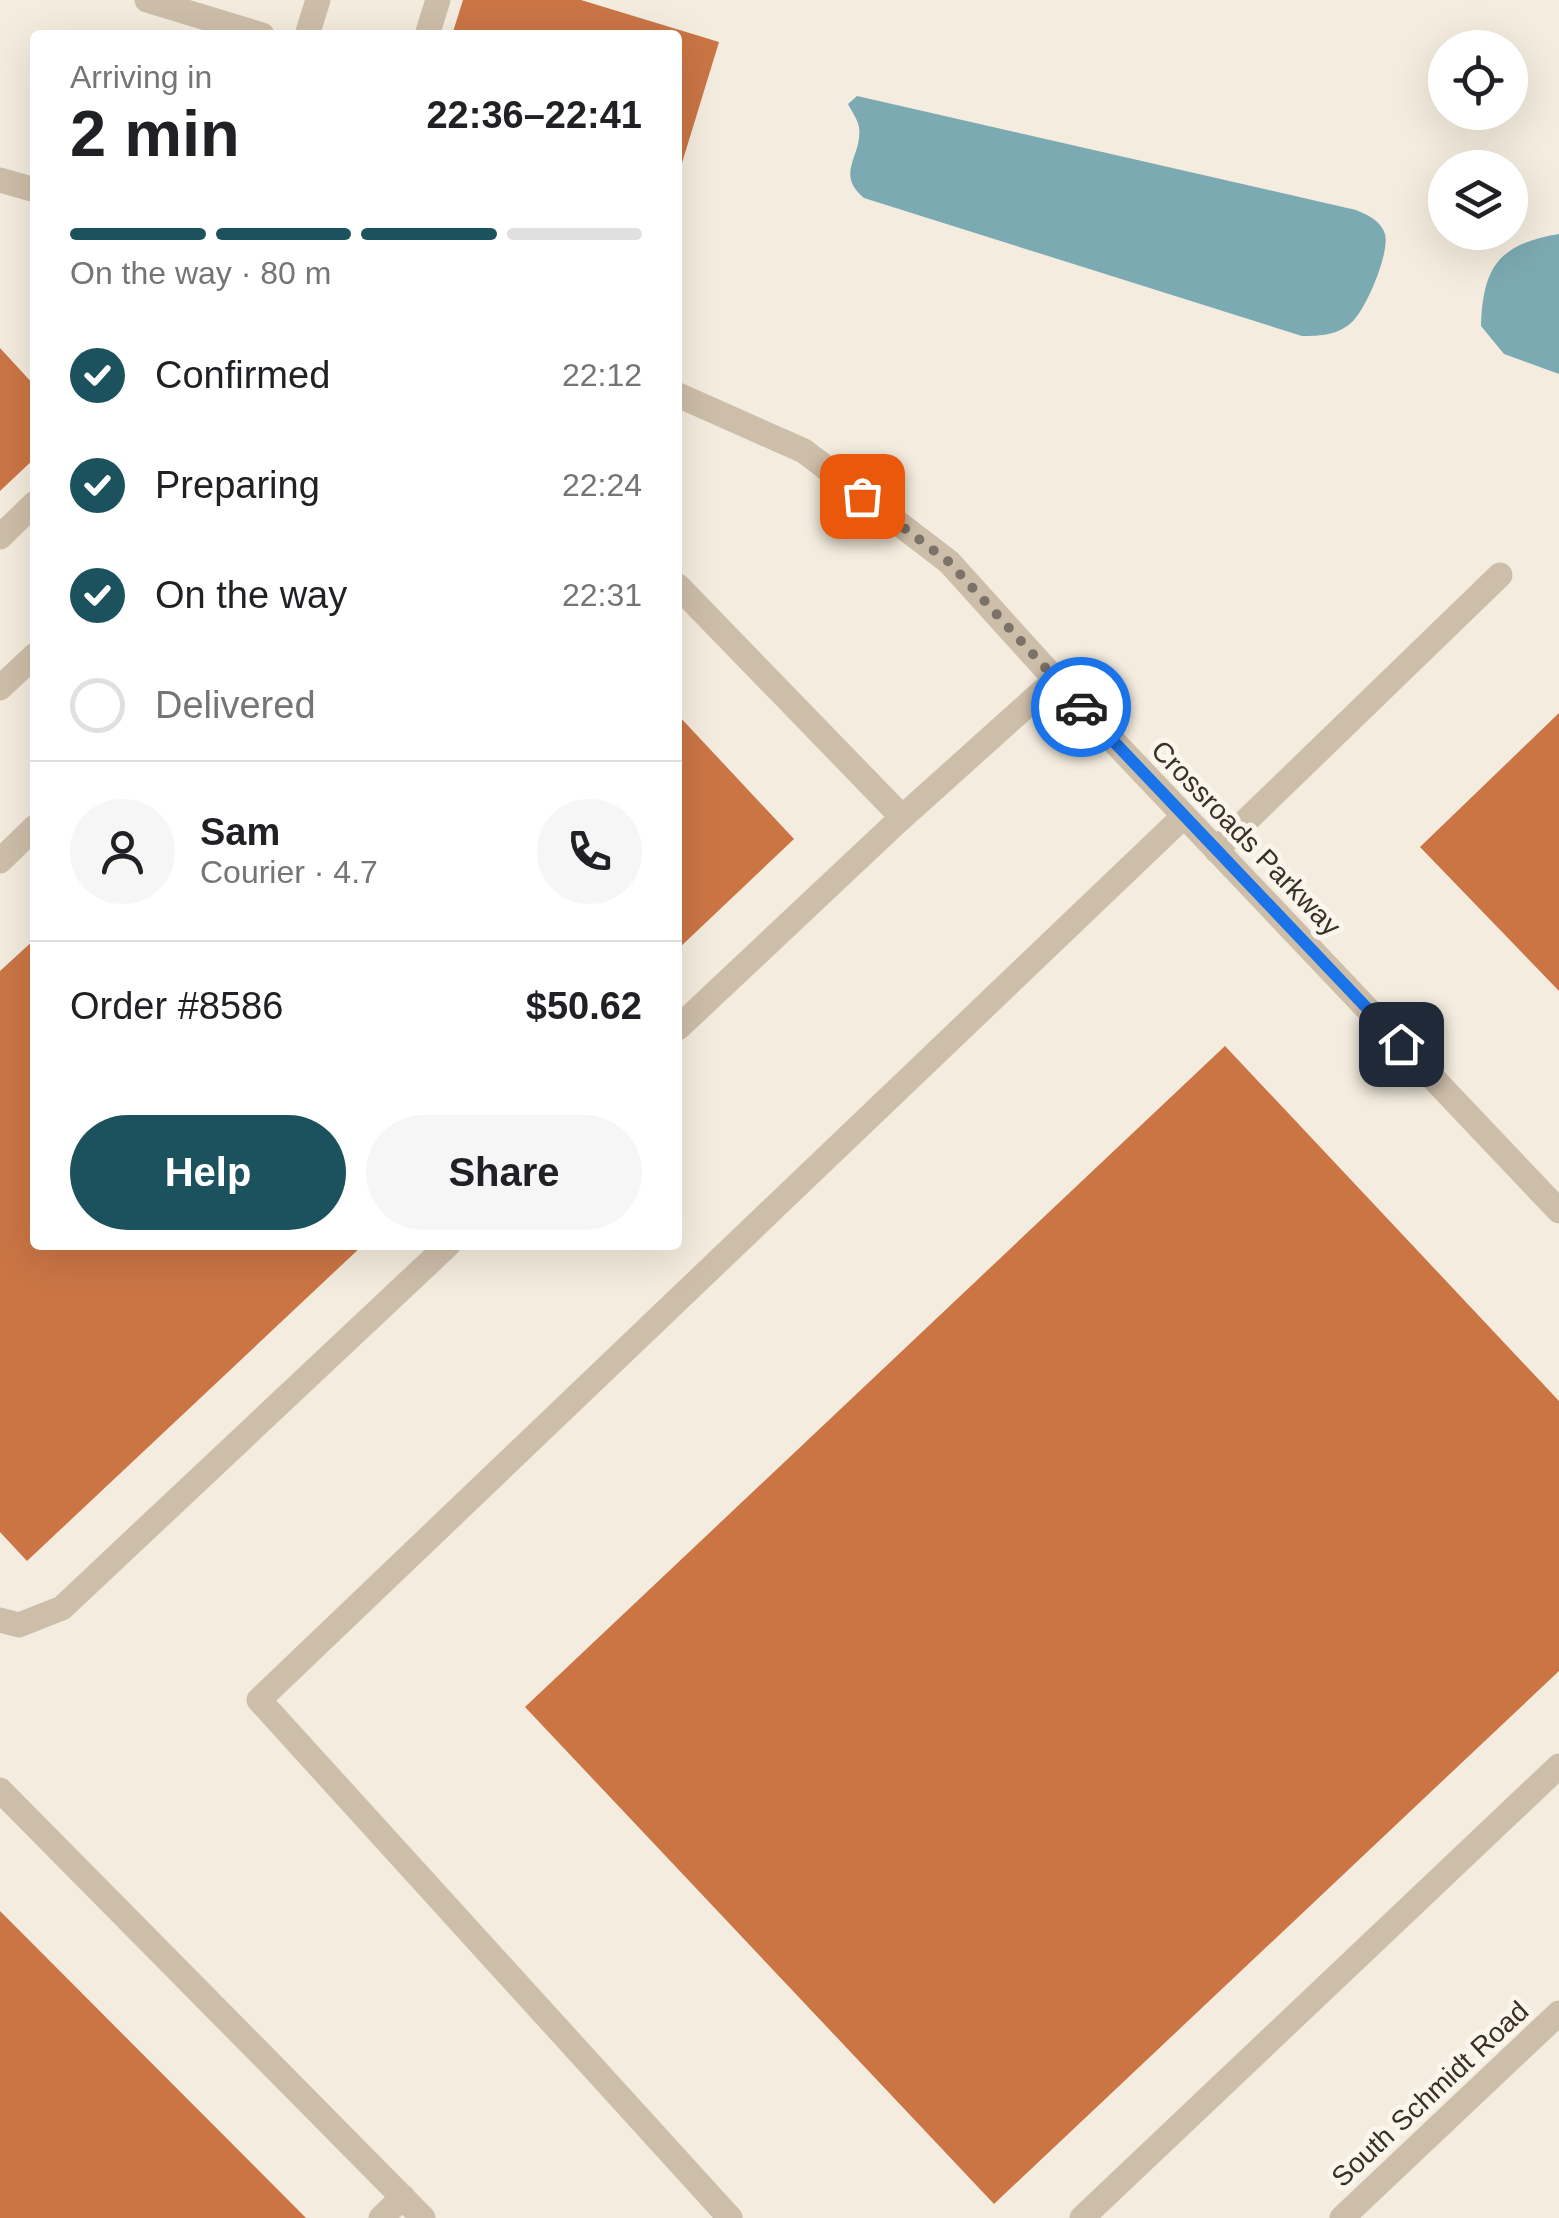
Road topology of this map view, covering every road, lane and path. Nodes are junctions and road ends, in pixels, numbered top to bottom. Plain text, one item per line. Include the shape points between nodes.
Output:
1 (147, 0) edge
2 (318, 0) edge
3 (438, 0) edge
4 (246, 30) edge
5 (309, 30) edge
6 (429, 30) edge
7 (0, 180) edge
8 (30, 189) edge
9 (682, 396) edge
10 (30, 508) edge
11 (0, 538) edge
12 (1500, 575) dead end
13 (682, 590) edge
14 (30, 660) edge
15 (1055, 680) junction
16 (0, 688) edge
17 (1184, 816) junction
18 (902, 817) junction
19 (30, 832) edge
20 (1216, 850) junction
21 (0, 861) edge
22 (682, 1024) edge
23 (1559, 1211) edge
24 (443, 1250) edge
25 (0, 1620) edge
26 (1559, 1766) edge
27 (0, 1790) edge
28 (1559, 2013) edge
29 (402, 2197) junction
30 (381, 2218) edge
31 (424, 2218) edge
32 (730, 2218) edge
33 (1082, 2218) edge
34 (1342, 2218) edge

1 - 4 street
2 - 5 street
3 - 6 street
7 - 8 street
9 - 15 street, Crossroads Parkway via 804,451 949,562
10 - 11 street
12 - 20 street
13 - 18 street
14 - 16 street
15 - 17 street, Crossroads Parkway
15 - 18 street
17 - 20 street, Crossroads Parkway
17 - 32 street via 260,1700
18 - 22 street
19 - 21 street
20 - 23 street, Crossroads Parkway
24 - 25 street via 62,1608 19,1624
26 - 33 street
27 - 29 street
28 - 34 street, South Schmidt Road
29 - 30 street
29 - 31 street

